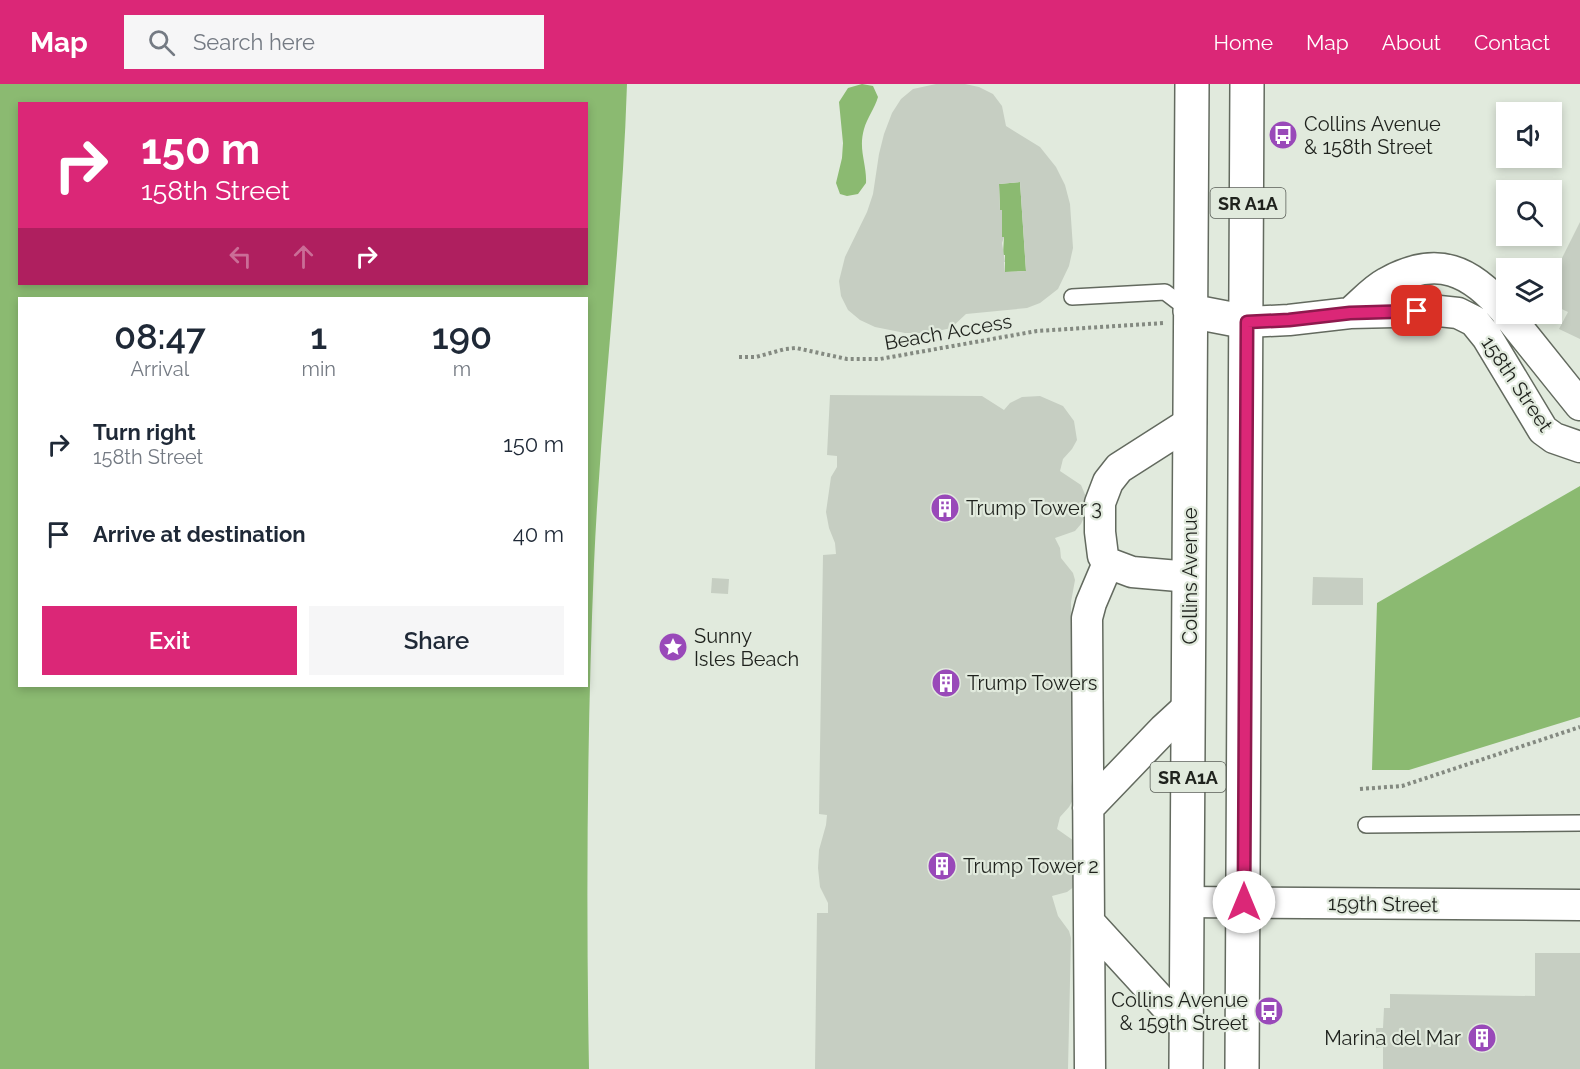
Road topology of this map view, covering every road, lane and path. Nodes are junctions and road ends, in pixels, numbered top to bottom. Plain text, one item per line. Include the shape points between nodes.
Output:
1 (1192, 84) edge
2 (1247, 84) edge
3 (1072, 297) dead end
4 (1496, 300) edge
5 (1350, 313) junction
6 (1177, 317) junction
7 (1247, 322) junction
8 (1515, 324) edge
9 (739, 357) dead end
10 (1580, 405) edge
11 (1191, 422) junction
12 (1580, 447) edge
13 (1108, 564) junction
14 (1190, 577) junction
15 (1189, 706) junction
16 (1580, 727) edge
17 (1360, 789) dead end
18 (1088, 808) junction
19 (1580, 824) edge
20 (1366, 825) dead end
21 (1187, 902) junction
22 (1244, 902) junction
23 (1580, 905) edge
24 (1089, 922) junction
25 (1186, 1028) junction
26 (1090, 1069) edge
27 (1186, 1069) edge
28 (1242, 1069) edge

1 - 6 main road, Collins Avenue / SR A1A
2 - 7 main road, SR A1A
3 - 6 lane via 1165,292
4 - 5 street, 158th Street via 1466,276 1426,268 1384,284
5 - 7 street, 158th Street
5 - 12 street, 158th Street via 1439,310 1474,321 1543,430
6 - 7 main road
6 - 9 path, Beach Access via 1037,332 880,359 847,359 796,348
6 - 11 main road, Collins Avenue / SR A1A
7 - 22 main road, SR A1A
8 - 10 street, 158th Street
11 - 13 street via 1119,468 1108,482 1100,503 1103,556
11 - 14 main road, Collins Avenue / SR A1A
13 - 14 street via 1132,572
13 - 18 street via 1088,618
14 - 15 main road, Collins Avenue / SR A1A
15 - 18 street
15 - 21 main road, Collins Avenue / SR A1A
16 - 17 path via 1402,786
18 - 24 street
19 - 20 lane
21 - 22 street, 159th Street
21 - 25 main road, Collins Avenue / SR A1A
22 - 23 street, 159th Street
22 - 28 main road, SR A1A
24 - 25 street
24 - 26 street
25 - 27 main road, Collins Avenue / SR A1A

